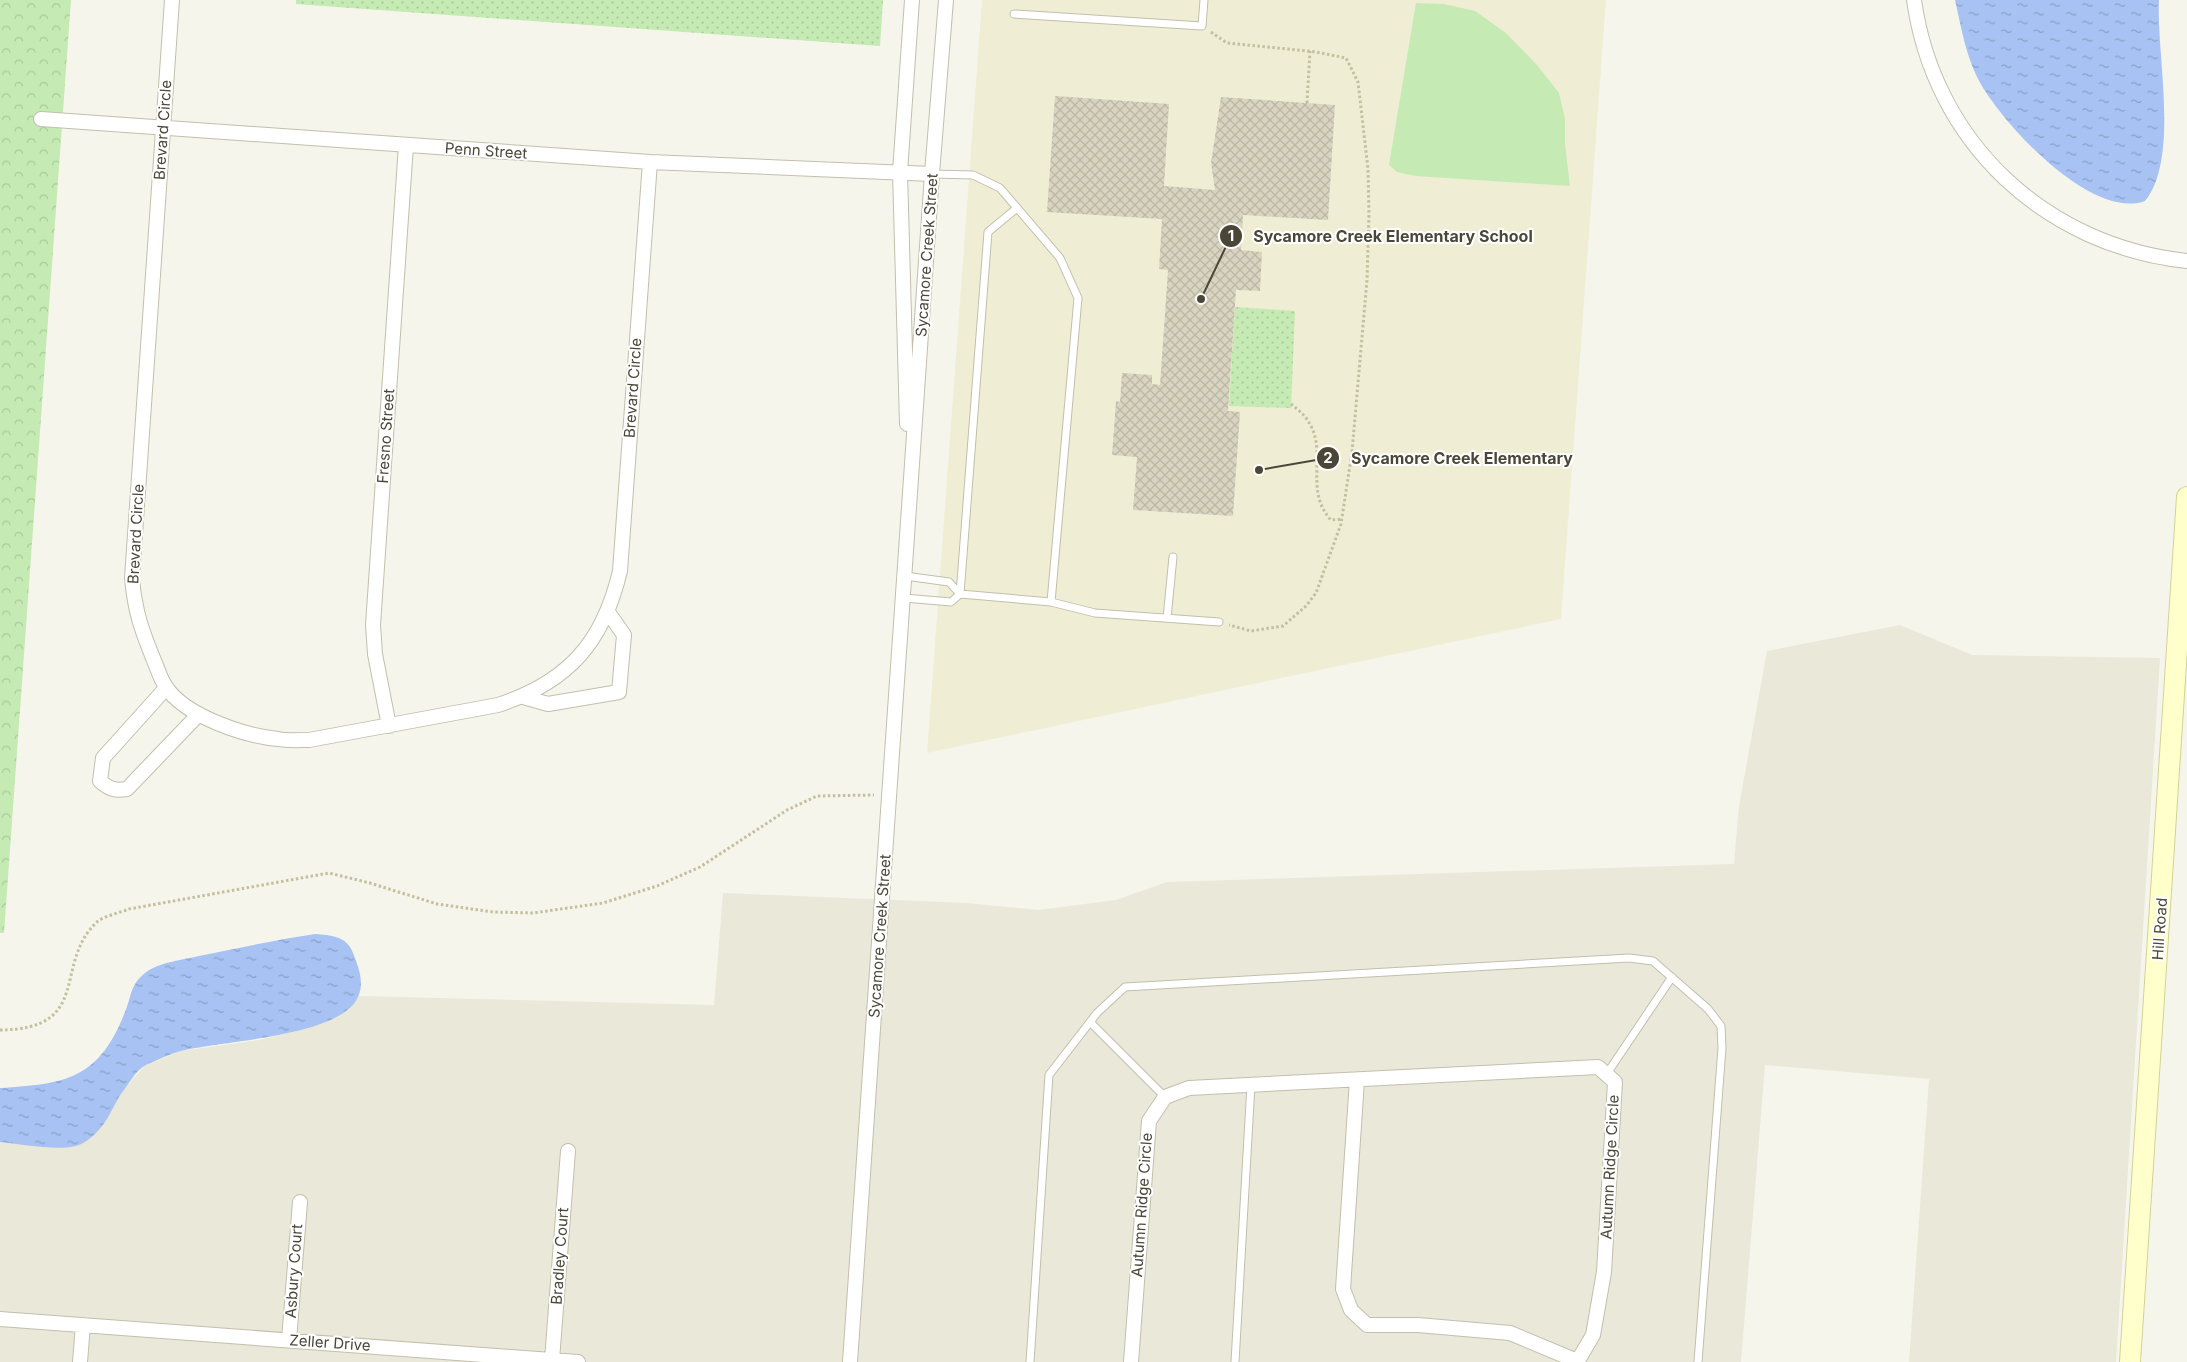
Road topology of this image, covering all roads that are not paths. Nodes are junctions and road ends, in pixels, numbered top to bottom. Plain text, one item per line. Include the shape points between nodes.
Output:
1 (172, 0) edge
2 (912, 0) edge
3 (946, 0) edge
4 (1204, 0) edge
5 (1914, 0) edge
6 (1014, 14) dead end
7 (41, 119) dead end
8 (163, 128) junction
9 (406, 145) junction
10 (650, 162) junction
11 (900, 172) junction
12 (932, 174) junction
13 (1017, 208) junction
14 (2187, 261) edge
15 (2187, 496) edge
16 (910, 510) junction
17 (1173, 557) dead end
18 (905, 576) junction
19 (960, 594) junction
20 (904, 598) junction
21 (1051, 602) junction
22 (608, 612) junction
23 (1167, 618) junction
24 (1219, 622) road end
25 (166, 688) junction
26 (523, 697) junction
27 (199, 714) junction
28 (389, 726) junction
29 (1672, 977) junction
30 (1090, 1022) junction
31 (1606, 1075) junction
32 (1357, 1080) junction
33 (1251, 1085) junction
34 (1165, 1097) junction
35 (568, 1151) dead end
36 (300, 1202) dead end
37 (0, 1319) edge
38 (83, 1325) junction
39 (289, 1340) junction
40 (552, 1360) junction
41 (80, 1362) edge
42 (578, 1362) edge
43 (850, 1362) edge
44 (1030, 1362) edge
45 (1131, 1362) edge
46 (1235, 1362) edge
47 (1577, 1362) edge
48 (1698, 1362) edge
49 (2130, 1362) edge

1 - 8 street, Brevard Circle
2 - 11 street, Sycamore Creek Street
3 - 12 street, Sycamore Creek Street
4 - 6 lane via 1202,26
5 - 14 street via 1926,54 1940,88 1976,147 2001,175 2059,220 2092,237 2127,250
7 - 8 street, Penn Street
8 - 9 street, Penn Street
8 - 25 street, Brevard Circle via 132,578 134,605 141,631
9 - 10 street, Penn Street
9 - 28 street, Fresno Street via 373,625
10 - 11 street, Penn Street
10 - 22 street, Brevard Circle via 620,571
11 - 12 street, Penn Street
11 - 16 street, Sycamore Creek Street
12 - 13 lane via 973,175 1000,188
12 - 16 street, Sycamore Creek Street
13 - 19 lane via 988,232
13 - 21 lane via 1060,258 1078,298
15 - 49 main road, Hill Road
16 - 18 street, Sycamore Creek Street
17 - 23 lane
18 - 19 lane via 949,582
18 - 20 street, Sycamore Creek Street
19 - 20 lane via 951,602
19 - 21 lane
20 - 43 street, Sycamore Creek Street
21 - 23 lane via 1095,613
22 - 26 street, Brevard Circle via 587,648 568,668
22 - 26 street via 624,636 619,692 548,704
23 - 24 lane
25 - 27 street, Brevard Circle
25 - 27 street via 102,758 100,781 106,787 116,791 127,789
26 - 28 street, Brevard Circle via 498,705
27 - 28 street, Brevard Circle via 256,736 280,740 309,740
29 - 30 lane via 1654,961 1629,958 1125,987
29 - 31 lane
29 - 48 lane via 1708,1009 1721,1026 1722,1048
30 - 34 lane
30 - 44 lane via 1050,1075
31 - 32 street, Autumn Ridge Circle via 1598,1067
31 - 47 street, Autumn Ridge Circle via 1615,1082 1615,1098 1604,1272 1593,1335
32 - 33 street, Autumn Ridge Circle
32 - 47 street, Autumn Ridge Circle via 1343,1289 1351,1310 1367,1325 1510,1334
33 - 34 street, Autumn Ridge Circle via 1188,1088
33 - 46 lane
34 - 45 street, Autumn Ridge Circle via 1149,1121
35 - 40 street, Bradley Court
36 - 39 street, Asbury Court
37 - 38 street, Zeller Drive
38 - 39 street, Zeller Drive
38 - 41 street
39 - 40 street, Zeller Drive
40 - 42 street, Zeller Drive

